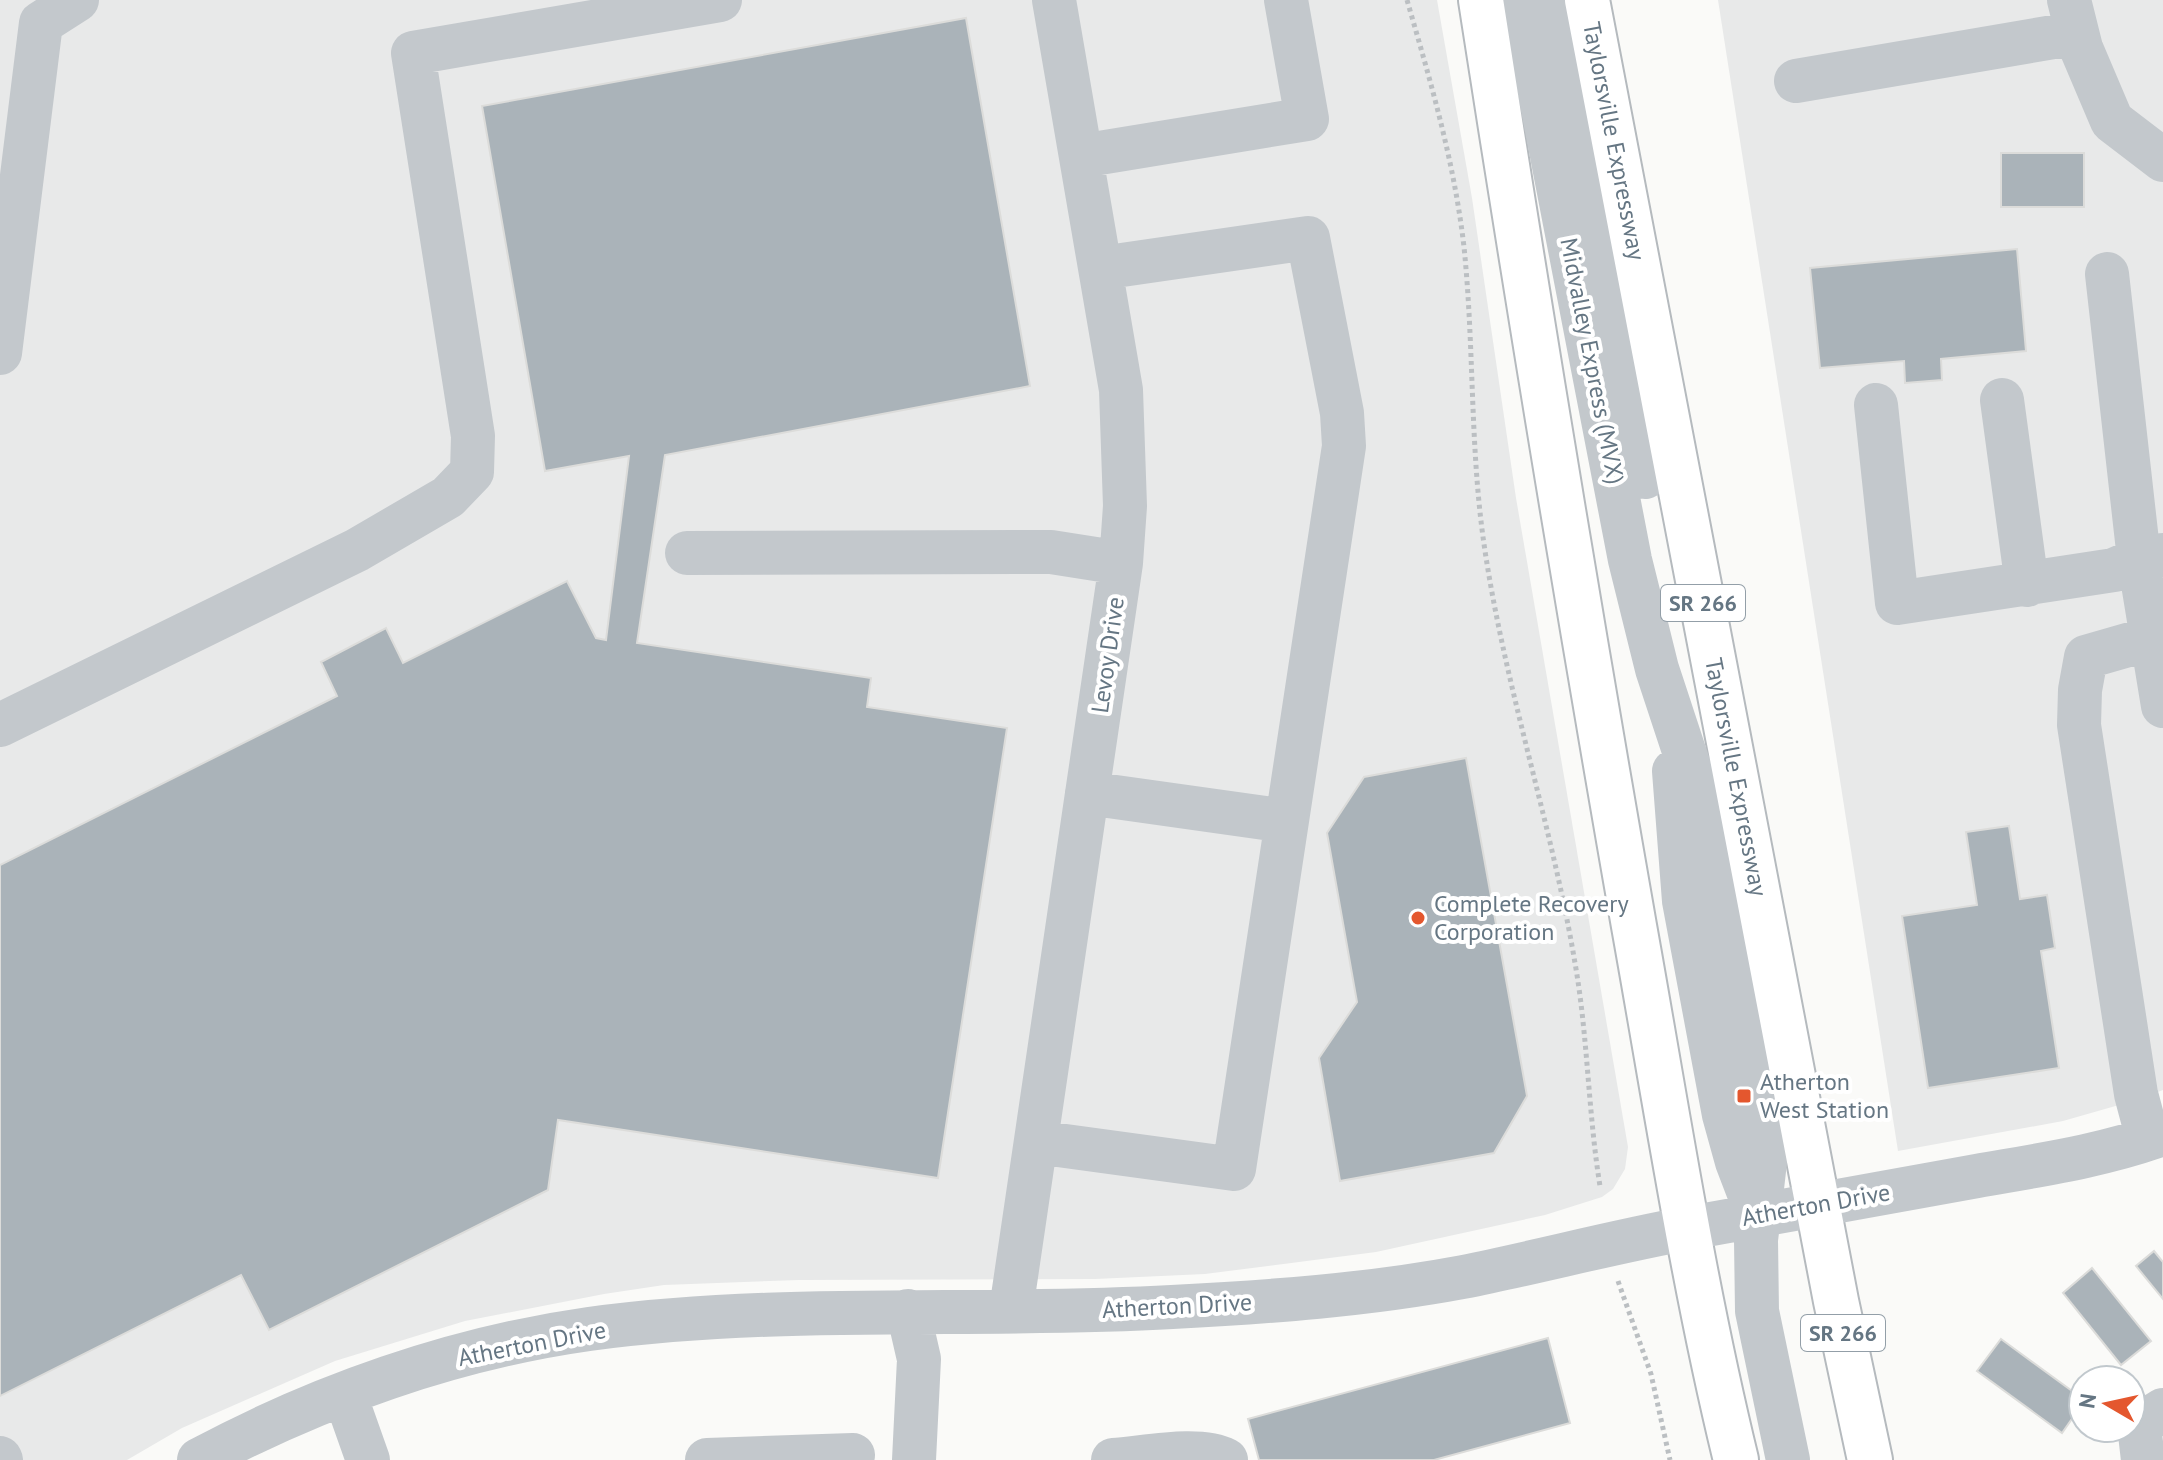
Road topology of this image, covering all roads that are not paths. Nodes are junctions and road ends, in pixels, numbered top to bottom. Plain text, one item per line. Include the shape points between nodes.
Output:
1 (77, 0) edge
2 (720, 0) edge
3 (1054, 0) edge
4 (1286, 0) edge
5 (1481, 0) edge
6 (1522, 0) edge
7 (1556, 0) edge
8 (1587, 0) edge
9 (2073, 16) edge
10 (1796, 81) dead end
11 (1081, 156) junction
12 (2163, 160) edge
13 (1101, 268) junction
14 (2107, 274) dead end
15 (0, 353) edge
16 (2002, 400) dead end
17 (1876, 405) dead end
18 (687, 553) dead end
19 (2151, 557) edge
20 (1121, 563) junction
21 (2027, 585) junction
22 (2152, 638) junction
23 (2163, 706) edge
24 (1673, 719) junction
25 (0, 725) edge
26 (1087, 793) junction
27 (1286, 821) junction
28 (2156, 1137) edge
29 (1036, 1142) junction
30 (1819, 1206) junction
31 (1758, 1216) junction
32 (1688, 1228) junction
33 (1011, 1310) junction
34 (908, 1311) junction
35 (345, 1395) junction
36 (853, 1455) dead end
37 (199, 1460) edge
38 (368, 1460) edge
39 (707, 1460) edge
40 (914, 1460) edge
41 (1113, 1460) edge
42 (1226, 1460) edge
43 (1736, 1460) edge
44 (1788, 1460) edge
45 (1815, 1460) edge
46 (1870, 1460) edge

1 - 15 street via 41,23
2 - 25 street via 413,53 473,436 472,472 448,497 357,550
3 - 11 street, Levoy Drive
4 - 11 street via 1307,119
5 - 32 main road via 1571,567
6 - 24 street, Midvalley Express (MVX) via 1630,560
7 - 24 street, Midvalley Express (MVX) via 1662,568
8 - 30 main road, Taylorsville Expressway / SR 266
9 - 10 street
9 - 12 street via 2112,121
11 - 13 street, Levoy Drive
13 - 20 street, Levoy Drive via 1121,390
13 - 27 street via 1308,238 1344,446
14 - 19 street
16 - 21 street
17 - 21 street via 1897,603
18 - 20 street via 1051,552
19 - 21 street via 2114,570
19 - 22 street
20 - 26 street, Levoy Drive
22 - 23 street
22 - 28 street via 2086,657 2079,725 2136,1094
24 - 31 street, Midvalley Express (MVX) via 1684,901 1724,1115
26 - 27 street
26 - 29 street, Levoy Drive
27 - 29 street via 1234,1169
28 - 30 street, Atherton Drive via 2087,1156
29 - 33 street, Levoy Drive
30 - 31 street, Atherton Drive
30 - 46 main road, Taylorsville Expressway / SR 266
31 - 32 street, Atherton Drive
31 - 44 street, Midvalley Express (MVX) via 1757,1311
31 - 45 street, Midvalley Express (MVX) via 1783,1295
32 - 33 street, Atherton Drive via 1459,1277 1362,1291 1166,1308
32 - 43 main road
33 - 34 street, Atherton Drive
34 - 35 street, Atherton Drive via 674,1320 585,1330 424,1367
34 - 40 street via 919,1359
35 - 37 street, Atherton Drive via 253,1431
35 - 38 street
36 - 39 street
41 - 42 street via 1198,1454

